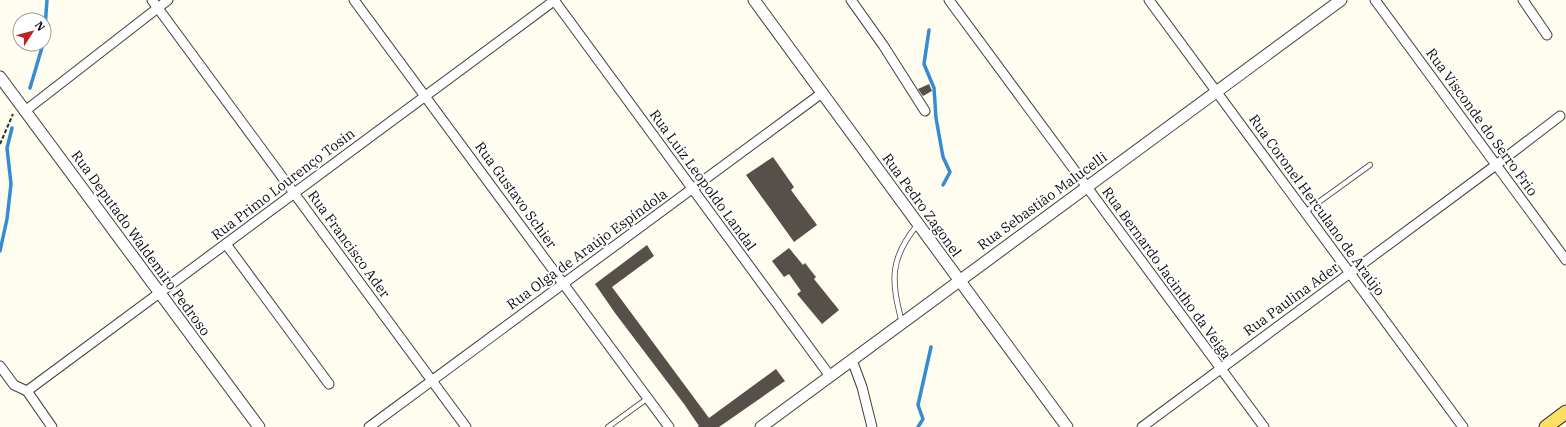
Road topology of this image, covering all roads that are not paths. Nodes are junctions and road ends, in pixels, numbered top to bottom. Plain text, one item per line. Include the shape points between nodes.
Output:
1 (168, 0) edge
2 (354, 0) edge
3 (555, 0) edge
4 (754, 0) edge
5 (851, 0) edge
6 (949, 0) edge
7 (1149, 0) edge
8 (1341, 0) edge
9 (1375, 0) edge
10 (1523, 0) edge
11 (155, 4) edge
12 (1547, 35) dead end
13 (0, 77) edge
14 (1216, 92) junction
15 (822, 93) junction
16 (425, 96) junction
17 (25, 111) junction
18 (925, 111) dead end
19 (1560, 116) dead end
20 (1370, 165) dead end
21 (1496, 165) junction
22 (1087, 187) junction
23 (692, 189) junction
24 (294, 193) junction
25 (1305, 213) junction
26 (918, 224) junction
27 (226, 244) junction
28 (1566, 260) edge
29 (1350, 273) junction
30 (960, 281) junction
31 (564, 284) junction
32 (160, 293) junction
33 (902, 323) junction
34 (852, 360) junction
35 (0, 366) edge
36 (1221, 369) junction
37 (830, 376) junction
38 (432, 380) junction
39 (329, 384) dead end
40 (27, 391) junction
41 (648, 398) junction
42 (1566, 412) edge
43 (52, 427) edge
44 (259, 427) edge
45 (369, 427) edge
46 (466, 427) edge
47 (608, 427) edge
48 (669, 427) edge
49 (761, 427) edge
50 (872, 427) edge
51 (1067, 427) edge
52 (1142, 427) edge
53 (1264, 427) edge
54 (1463, 427) edge
55 (1546, 427) edge

1 - 11 street
2 - 16 street, Rua Gustavo Schier
3 - 16 street, Rua Primo Lourenço Tosin
3 - 23 street, Rua Luiz Leopoldo Landal
4 - 15 street, Rua Pedro Zagonel
5 - 18 street
6 - 22 street, Rua Bernardo Jacintho da Veiga
7 - 14 street, Rua Coronel Herculano de Araújo
8 - 14 street, Rua Sebastião Malucelli
9 - 21 street, Rua Visconde do Serro Frio
10 - 12 street
11 - 17 street
11 - 24 street, Rua Francisco Ader
13 - 17 street, Rua Deputado Waldemiro Pedroso
14 - 22 street, Rua Sebastião Malucelli
14 - 25 street, Rua Coronel Herculano de Araújo
15 - 23 street, Rua Olga de Araújo Espíndola
15 - 26 street, Rua Pedro Zagonel
16 - 24 street, Rua Primo Lourenço Tosin
16 - 31 street, Rua Gustavo Schier
17 - 32 street, Rua Deputado Waldemiro Pedroso
19 - 21 street, Rua Paulina Ader
20 - 25 lane
21 - 28 street, Rua Visconde do Serro Frio
21 - 29 street, Rua Paulina Ader
22 - 30 street, Rua Sebastião Malucelli
22 - 36 street, Rua Bernardo Jacintho da Veiga
23 - 31 street, Rua Olga de Araújo Espíndola
23 - 37 street, Rua Luiz Leopoldo Landal
24 - 27 street, Rua Primo Lourenço Tosin
24 - 38 street, Rua Francisco Ader
25 - 29 street, Rua Coronel Herculano de Araújo
26 - 30 street, Rua Pedro Zagonel
26 - 33 lane via 899,251 894,274
27 - 32 street, Rua Primo Lourenço Tosin
27 - 39 street
29 - 36 street, Rua Paulina Ader
29 - 54 street, Rua Coronel Herculano de Araújo
30 - 33 street, Rua Sebastião Malucelli
30 - 51 street, Rua Pedro Zagonel
31 - 38 street, Rua Olga de Araújo Espíndola
31 - 41 street, Rua Gustavo Schier
32 - 40 street, Rua Primo Lourenço Tosin
32 - 44 street, Rua Deputado Waldemiro Pedroso
33 - 34 street, Rua Sebastião Malucelli
34 - 37 street, Rua Sebastião Malucelli
34 - 50 street
35 - 40 street via 14,385
36 - 52 street, Rua Paulina Ader
36 - 53 street, Rua Bernardo Jacintho da Veiga
37 - 49 street, Rua Sebastião Malucelli
38 - 45 street, Rua Olga de Araújo Espíndola
38 - 46 street, Rua Francisco Ader
40 - 43 street
41 - 47 lane
41 - 48 street, Rua Gustavo Schier
42 - 55 main road

